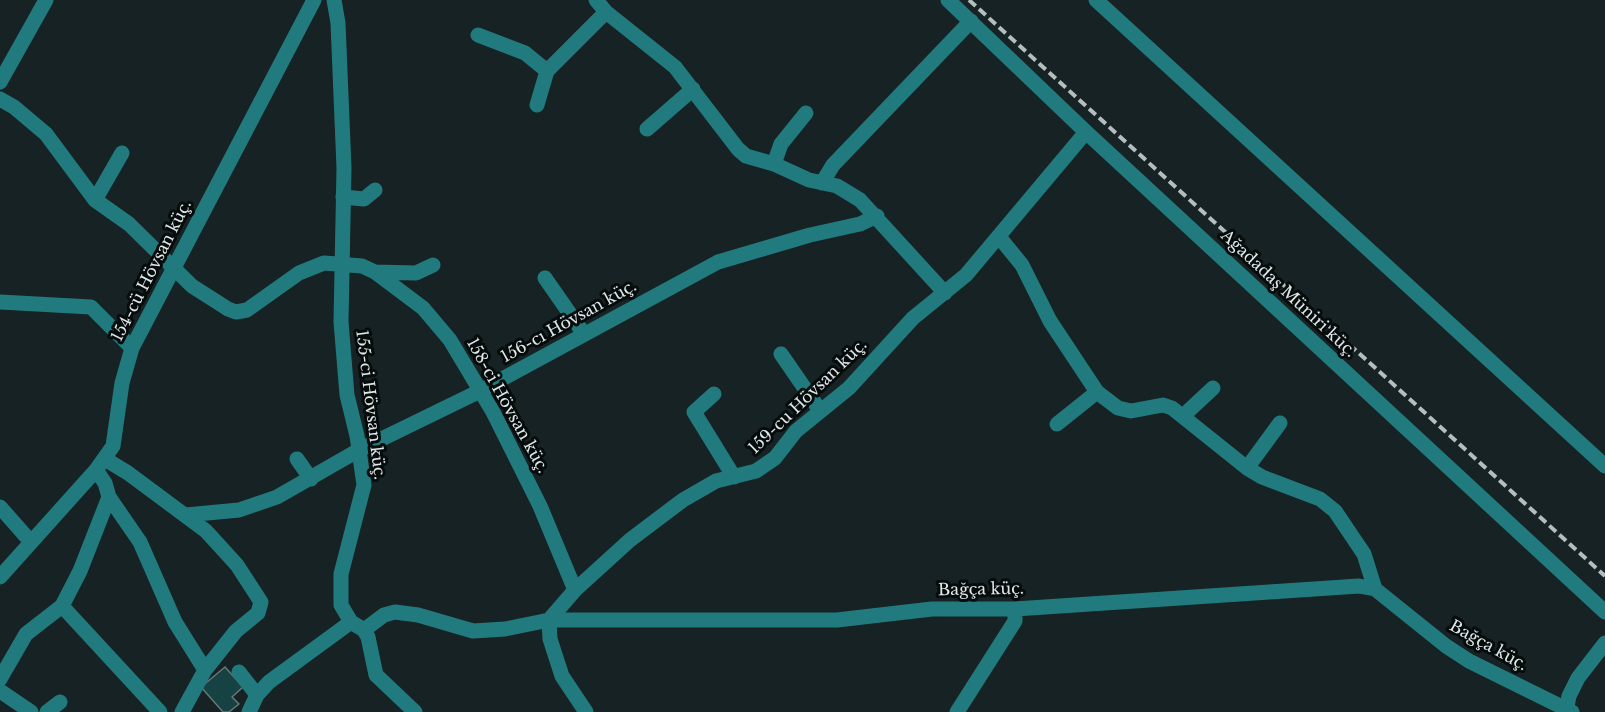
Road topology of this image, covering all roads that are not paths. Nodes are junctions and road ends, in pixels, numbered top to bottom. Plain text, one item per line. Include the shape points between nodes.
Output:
1 (46, 0) edge
2 (314, 0) edge
3 (334, 0) edge
4 (596, 0) edge
5 (948, 0) edge
6 (1096, 0) edge
7 (606, 12) junction
8 (971, 21) junction
9 (478, 35) dead end
10 (547, 71) junction
11 (0, 82) edge
12 (693, 89) junction
13 (0, 99) edge
14 (537, 105) dead end
15 (806, 113) dead end
16 (646, 129) dead end
17 (1086, 132) junction
18 (122, 153) dead end
19 (774, 164) junction
20 (822, 183) junction
21 (375, 190) dead end
22 (343, 197) junction
23 (95, 200) junction
24 (878, 216) junction
25 (1000, 238) junction
26 (342, 264) junction
27 (433, 265) dead end
28 (173, 268) junction
29 (375, 272) junction
30 (545, 278) dead end
31 (945, 293) junction
32 (1, 301) edge
33 (584, 334) junction
34 (132, 348) junction
35 (781, 354) dead end
36 (1213, 388) dead end
37 (480, 391) junction
38 (1097, 393) junction
39 (714, 394) dead end
40 (819, 410) junction
41 (1183, 416) junction
42 (1280, 423) dead end
43 (1057, 424) dead end
44 (359, 450) junction
45 (297, 459) dead end
46 (100, 464) junction
47 (1605, 466) edge
48 (1247, 468) junction
49 (734, 477) junction
50 (310, 479) junction
51 (109, 496) junction
52 (0, 507) edge
53 (186, 515) junction
54 (31, 542) junction
55 (0, 577) edge
56 (1375, 589) junction
57 (575, 590) junction
58 (62, 606) junction
59 (1015, 609) junction
60 (1605, 612) edge
61 (549, 620) junction
62 (351, 622) junction
63 (364, 630) junction
64 (1605, 643) edge
65 (205, 670) junction
66 (239, 672) dead end
67 (0, 679) edge
68 (0, 691) edge
69 (257, 695) junction
70 (583, 711) edge
71 (1568, 711) edge
72 (32, 712) edge
73 (160, 712) edge
74 (182, 712) edge
75 (249, 712) edge
76 (414, 712) edge
77 (957, 712) edge

1 - 11 street
2 - 28 street, 154-cü Hövsan küç.
3 - 22 street, 155-ci Hövsan küç.
4 - 7 street
5 - 8 street, Ağadadaş Müniri küç.
6 - 47 street
7 - 10 street
7 - 12 street via 675,67
8 - 17 street, Ağadadaş Müniri küç.
8 - 20 street via 833,165
9 - 10 street via 525,53
10 - 14 street
12 - 16 street
12 - 19 street via 729,141 746,156
13 - 23 street, 158-ci Hövsan küç. via 46,134
15 - 19 street via 781,144
17 - 25 street, 159-cu Hövsan küç.
17 - 60 street, Ağadadaş Müniri küç.
18 - 23 street
19 - 20 street
20 - 24 street via 837,186
21 - 22 street via 364,199
22 - 26 street, 155-ci Hövsan küç.
23 - 28 street, 158-ci Hövsan küç. via 129,224
24 - 31 street
24 - 33 street, 156-cı Hövsan küç. via 718,262
25 - 31 street, 159-cu Hövsan küç.
25 - 38 street via 1022,265 1050,321
26 - 28 street, 158-ci Hövsan küç. via 324,263 299,273 247,310 236,312 192,286
26 - 29 street, 158-ci Hövsan küç.
26 - 44 street, 155-ci Hövsan küç. via 341,322 347,395
27 - 29 street via 416,273
28 - 34 street, 154-cü Hövsan küç.
29 - 37 street, 158-ci Hövsan küç. via 423,308 440,327
30 - 33 street
31 - 40 street, 159-cu Hövsan küç. via 900,331 849,388
32 - 34 street via 91,307
33 - 37 street, 156-cı Hövsan küç.
34 - 46 street, 154-cü Hövsan küç. via 122,383 113,446
35 - 40 street
36 - 41 street
37 - 44 street, 156-cı Hövsan küç.
37 - 57 street, 158-ci Hövsan küç. via 540,506
38 - 41 street via 1118,408 1131,411 1162,405
38 - 43 street
39 - 49 street via 694,412
40 - 49 street, 159-cu Hövsan küç. via 775,458 756,471
41 - 48 street
42 - 48 street
44 - 50 street, 156-cı Hövsan küç.
44 - 62 street, 155-ci Hövsan küç. via 364,485 341,574 340,605
45 - 50 street
46 - 51 street
46 - 53 street
46 - 54 street, 154-cü Hövsan küç.
48 - 56 street via 1320,499 1335,511 1364,554
49 - 57 street, 159-cu Hövsan küç. via 716,481 683,500 630,540
50 - 53 street, 156-cı Hövsan küç. via 277,497 239,510
51 - 58 street
51 - 65 street via 140,542 175,622
52 - 54 street
53 - 65 street via 237,565 261,602 258,614 236,632
54 - 55 street, 154-cü Hövsan küç.
56 - 59 street, Bağça küç. via 1304,588
56 - 71 street, Bağça küç. via 1469,661
57 - 61 street, 159-cu Hövsan küç.
58 - 67 street via 26,634
58 - 73 street
59 - 61 street, Bağça küç. via 932,609 837,620
59 - 77 street via 1015,621
61 - 63 street, Bağça küç. via 473,632 396,612 384,615
61 - 70 street via 550,639 562,676
62 - 63 street
62 - 69 street
63 - 76 street via 376,675
64 - 71 street via 1578,678
65 - 74 street
66 - 69 street
68 - 72 street
69 - 75 street

